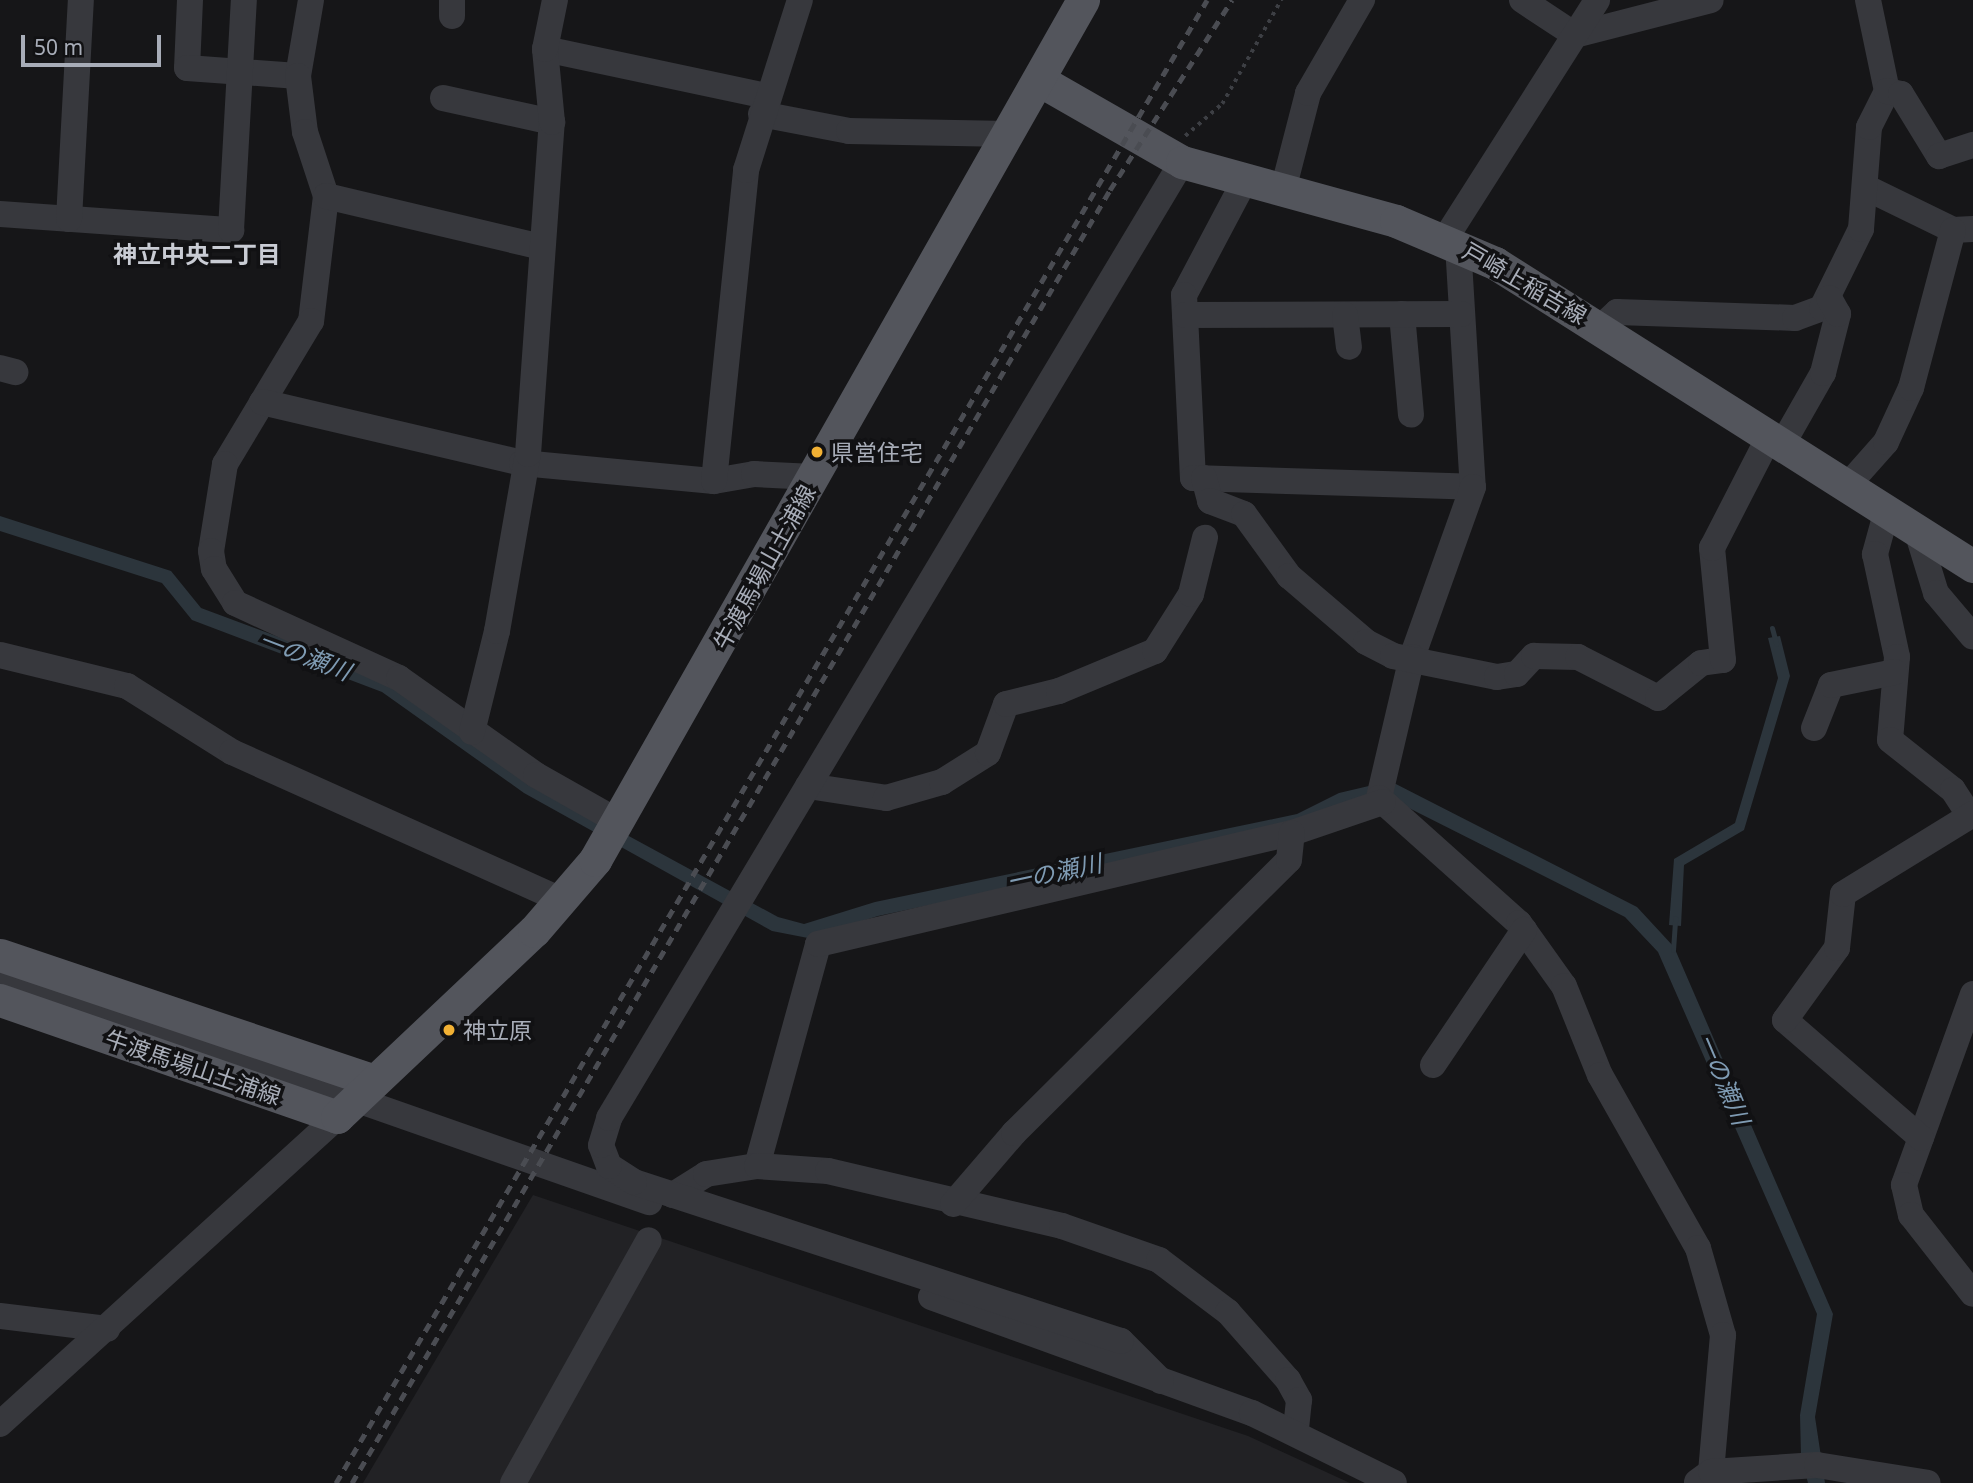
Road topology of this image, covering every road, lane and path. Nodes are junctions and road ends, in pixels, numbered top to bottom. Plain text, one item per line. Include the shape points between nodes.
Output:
1 (81, 0) edge
2 (190, 0) edge
3 (244, 0) edge
4 (311, 0) edge
5 (555, 0) edge
6 (800, 0) edge
7 (1083, 0) edge
8 (1281, 0) edge
9 (1362, 0) edge
10 (1522, 0) edge
11 (1597, 0) edge
12 (1711, 0) edge
13 (1868, 0) edge
14 (1575, 35) junction
15 (545, 49) junction
16 (240, 72) junction
17 (298, 76) junction
18 (1039, 80) junction
19 (1887, 91) junction
20 (443, 98) dead end
21 (764, 105) junction
22 (552, 122) junction
23 (1009, 134) junction
24 (1973, 145) edge
25 (1173, 158) junction
26 (1245, 180) junction
27 (1869, 189) junction
28 (1283, 190) junction
29 (326, 196) junction
30 (0, 214) edge
31 (69, 219) junction
32 (1963, 230) edge
33 (1452, 242) junction
34 (542, 247) junction
35 (1829, 298) junction
36 (1402, 314) junction
37 (1461, 314) junction
38 (1185, 315) junction
39 (1345, 315) junction
40 (1601, 327) junction
41 (1349, 347) dead end
42 (262, 402) junction
43 (1411, 415) dead end
44 (1776, 439) junction
45 (523, 463) junction
46 (814, 477) junction
47 (1204, 478) junction
48 (714, 481) junction
49 (1848, 485) junction
50 (1473, 487) junction
51 (1887, 509) junction
52 (1916, 528) junction
53 (1205, 538) dead end
54 (1973, 566) edge
55 (1973, 637) edge
56 (0, 655) edge
57 (1411, 662) junction
58 (1895, 672) junction
59 (1814, 728) dead end
60 (472, 732) junction
61 (808, 786) junction
62 (1383, 802) junction
63 (1971, 815) edge
64 (619, 822) junction
65 (1292, 834) junction
66 (563, 901) junction
67 (1524, 930) junction
68 (0, 955) edge
69 (0, 975) edge
70 (1973, 994) edge
71 (0, 1000) edge
72 (1433, 1065) dead end
73 (374, 1082) junction
74 (337, 1117) junction
75 (1921, 1138) junction
76 (757, 1166) junction
77 (673, 1195) junction
78 (953, 1204) junction
79 (649, 1240) dead end
80 (1973, 1294) edge
81 (0, 1316) edge
82 (107, 1329) junction
83 (1161, 1381) junction
84 (0, 1424) edge
85 (1296, 1431) junction
86 (1706, 1479) edge
87 (513, 1483) edge
88 (1394, 1483) edge
89 (1928, 1483) edge

1 - 31 street
2 - 16 street via 187,68
3 - 16 street
4 - 17 street
5 - 15 street
6 - 21 street
7 - 18 main road, 牛渡馬場山土浦線
8 - 25 path via 1222,104
9 - 28 street via 1308,93
10 - 14 street
11 - 14 street
12 - 14 street
13 - 19 street
14 - 33 street
15 - 21 street
15 - 22 street
16 - 17 street
16 - 31 street via 231,230
17 - 29 street via 305,132
18 - 23 main road, 牛渡馬場山土浦線
18 - 25 main road, 戸崎上稲吉線
19 - 24 street via 1901,94 1939,156
19 - 27 street via 1869,127
20 - 22 street
21 - 23 street via 849,131
21 - 48 street via 746,170
22 - 34 street
23 - 46 main road, 牛渡馬場山土浦線
25 - 26 main road, 戸崎上稲吉線
25 - 61 street
26 - 28 main road, 戸崎上稲吉線
26 - 38 street via 1184,295
27 - 32 street
27 - 35 street via 1861,229
28 - 33 main road, 戸崎上稲吉線
29 - 34 street
29 - 42 street via 311,321
30 - 31 street
32 - 49 street via 1911,388 1886,442
33 - 37 street
33 - 40 main road, 戸崎上稲吉線
34 - 45 street
35 - 40 street via 1795,318 1617,312
35 - 44 street via 1838,314 1823,373
36 - 37 street
36 - 39 street
36 - 43 street
37 - 50 street
38 - 39 street
38 - 47 street via 1193,478
39 - 41 street
40 - 44 main road, 戸崎上稲吉線
42 - 45 street
42 - 60 street via 225,464 218,491 211,551 226,595 399,678
44 - 49 main road, 戸崎上稲吉線
44 - 57 street via 1712,548 1723,660 1701,663 1658,698 1578,657 1534,656 1517,674 1497,677
45 - 48 street
45 - 60 street via 497,631
46 - 48 street via 754,474
46 - 64 main road, 牛渡馬場山土浦線
47 - 50 street
47 - 57 street via 1210,501 1244,514 1297,584 1366,642
49 - 51 main road, 戸崎上稲吉線
50 - 57 street
51 - 52 main road, 戸崎上稲吉線
51 - 58 street via 1875,554
52 - 54 main road, 戸崎上稲吉線
52 - 55 street via 1936,593
53 - 61 street via 1191,594 1155,651 1059,691 1006,704 988,753 942,782 886,798
56 - 66 street via 127,686 232,752
57 - 62 street
58 - 59 street via 1831,685
58 - 63 street via 1890,740 1953,790
60 - 64 street
61 - 77 street via 609,1118 601,1144 609,1166
62 - 65 street
62 - 67 street
63 - 75 street via 1843,894 1837,948 1785,1020
64 - 66 main road, 牛渡馬場山土浦線
65 - 76 street via 818,944
65 - 78 street via 1289,860 1014,1133
66 - 73 main road, 牛渡馬場山土浦線
67 - 72 street
67 - 86 street via 1564,986 1600,1075 1710,1279 1723,1335
68 - 73 main road, 牛渡馬場山土浦線
69 - 83 street
70 - 75 street
71 - 74 main road, 牛渡馬場山土浦線
73 - 74 main road, 牛渡馬場山土浦線
74 - 82 street
75 - 80 street via 1904,1185 1911,1215
76 - 77 street via 706,1174
76 - 78 street via 828,1171
77 - 83 street via 1121,1341
78 - 85 street via 1062,1226 1159,1260 1228,1312 1288,1380 1299,1401
79 - 87 street
81 - 82 street
82 - 84 street
83 - 85 street
85 - 88 street
86 - 89 street via 1811,1465

